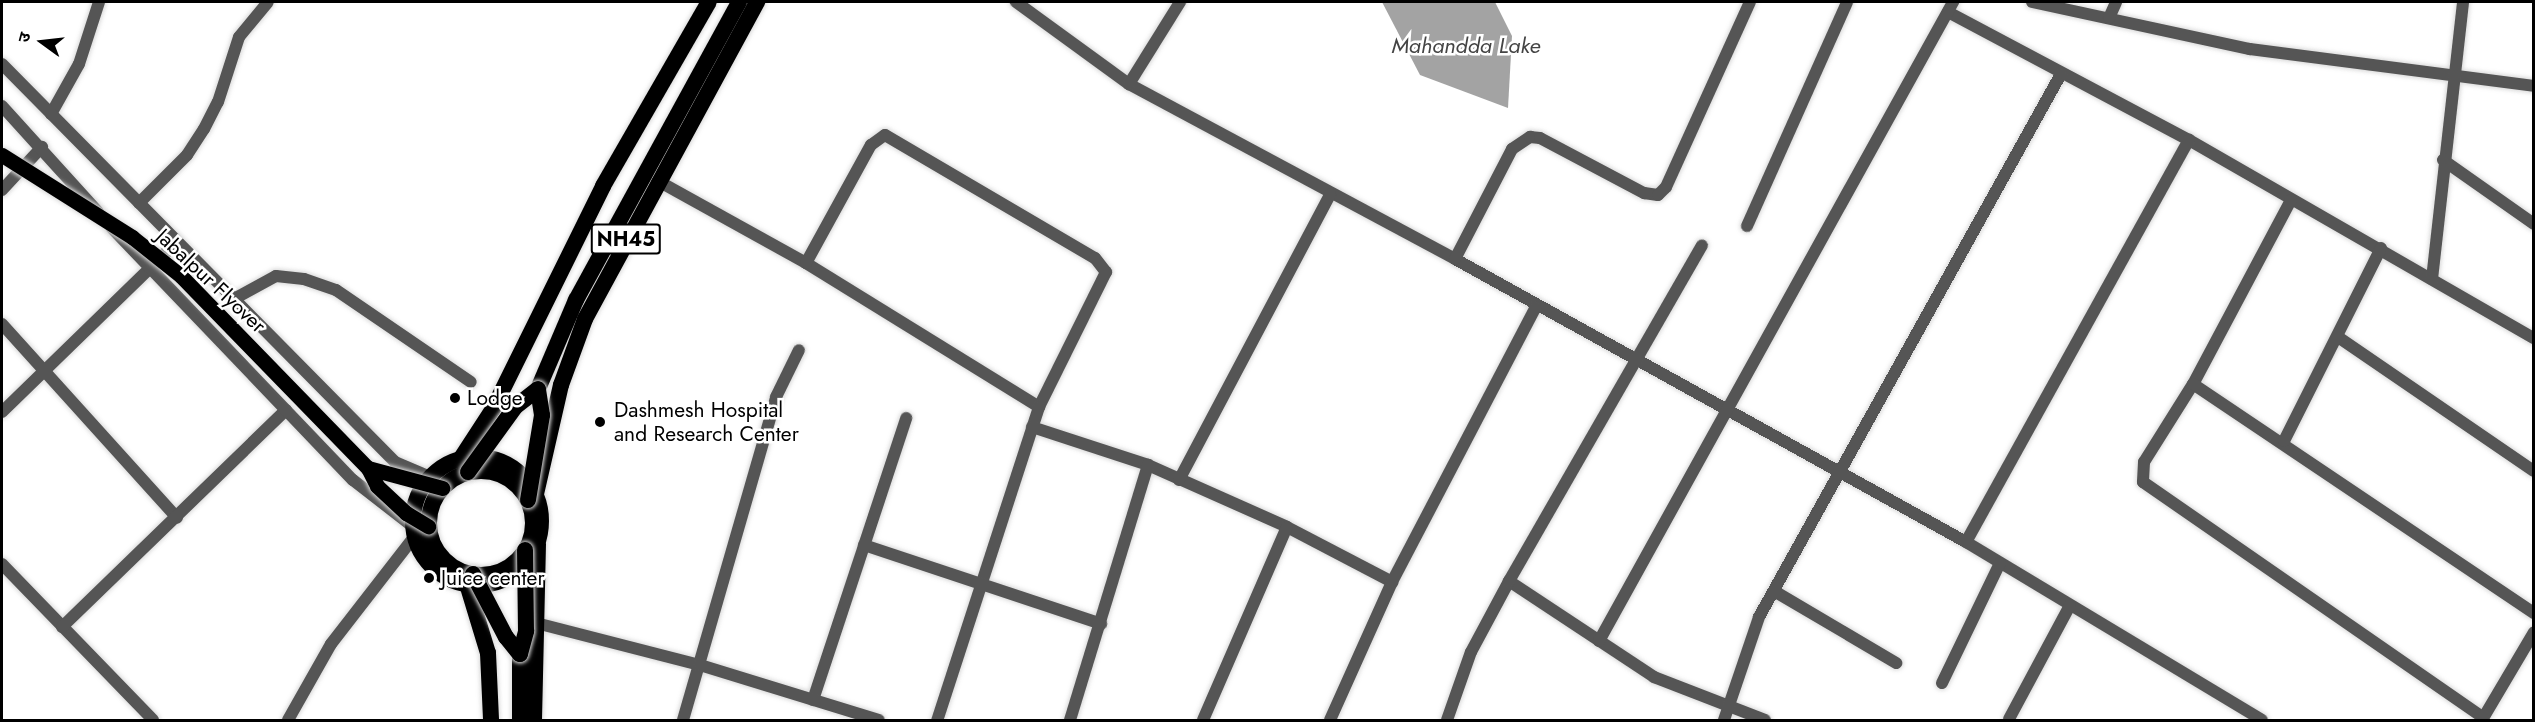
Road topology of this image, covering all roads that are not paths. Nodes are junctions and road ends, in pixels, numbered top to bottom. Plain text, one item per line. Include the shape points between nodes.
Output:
1 (99, 2) edge
2 (268, 2) edge
3 (709, 2) edge
4 (739, 2) edge
5 (757, 2) edge
6 (1016, 2) edge
7 (1180, 2) edge
8 (1750, 2) edge
9 (1847, 2) edge
10 (2032, 2) edge
11 (2116, 2) edge
12 (2463, 2) edge
13 (1951, 7) edge
14 (2109, 18) junction
15 (2, 64) edge
16 (2061, 74) junction
17 (2452, 75) junction
18 (1129, 84) junction
19 (2534, 86) edge
20 (2, 106) edge
21 (51, 114) junction
22 (2189, 140) junction
23 (42, 147) junction
24 (2, 155) edge
25 (2444, 160) junction
26 (658, 181) junction
27 (2, 190) edge
28 (1330, 195) junction
29 (2291, 200) junction
30 (140, 203) junction
31 (2534, 224) edge
32 (1747, 226) dead end
33 (177, 242) junction
34 (1702, 246) dead end
35 (2381, 248) junction
36 (1455, 259) junction
37 (806, 263) junction
38 (147, 270) junction
39 (2432, 279) junction
40 (232, 300) junction
41 (1536, 307) junction
42 (2, 324) edge
43 (2338, 338) junction
44 (2534, 338) edge
45 (799, 350) dead end
46 (1639, 360) junction
47 (44, 371) junction
48 (471, 382) dead end
49 (2193, 384) junction
50 (538, 389) junction
51 (1039, 407) junction
52 (1728, 409) junction
53 (286, 410) junction
54 (2, 412) edge
55 (906, 418) dead end
56 (1032, 427) junction
57 (2284, 441) junction
58 (465, 465) junction
59 (1148, 465) junction
60 (368, 468) junction
61 (2534, 471) edge
62 (1839, 472) junction
63 (1179, 480) junction
64 (436, 482) junction
65 (532, 497) junction
66 (177, 518) junction
67 (1287, 527) junction
68 (418, 530) junction
69 (1966, 542) junction
70 (864, 545) junction
71 (531, 546) junction
72 (2000, 562) junction
73 (2, 564) edge
74 (470, 579) junction
75 (981, 581) junction
76 (1509, 581) junction
77 (1392, 582) junction
78 (1773, 591) junction
79 (2070, 605) junction
80 (2534, 613) edge
81 (536, 623) junction
82 (1101, 624) junction
83 (62, 627) junction
84 (2534, 632) edge
85 (1599, 641) junction
86 (520, 654) junction
87 (1896, 663) dead end
88 (700, 665) junction
89 (1942, 683) dead end
90 (813, 700) junction
91 (1726, 714) edge
92 (2009, 719) edge
93 (2482, 719) edge
94 (153, 720) edge
95 (288, 720) edge
96 (491, 720) edge
97 (520, 720) edge
98 (534, 720) edge
99 (683, 720) edge
100 (879, 720) edge
101 (937, 720) edge
102 (1070, 720) edge
103 (1203, 720) edge
104 (1330, 720) edge
105 (1447, 720) edge
106 (1765, 720) edge
107 (2262, 720) edge

1 - 21 street via 79,64
2 - 30 street via 239,38 218,102 204,129 187,155
3 - 58 highway, NH45 via 597,195
4 - 50 highway via 576,300
5 - 26 highway, NH45
6 - 18 street
7 - 18 street
8 - 36 street via 1658,195 1644,194 1540,138 1530,137 1512,149
9 - 32 street
10 - 14 street
11 - 14 street
12 - 17 street
13 - 16 street
13 - 52 street
14 - 17 street via 2250,50
15 - 21 street
16 - 22 street
16 - 62 street
17 - 19 street
17 - 25 street
18 - 28 street
20 - 23 street
21 - 30 street
22 - 29 street
22 - 69 street
23 - 27 street
23 - 38 street
24 - 60 main road, Jabalpur Flyover, bridge via 132,237 182,276
25 - 31 street
25 - 39 street
26 - 37 street
26 - 65 highway, NH45 via 578,336
28 - 36 street
28 - 63 street
29 - 35 street
29 - 49 street
30 - 33 street
33 - 38 street
33 - 40 street
34 - 46 street
35 - 39 street
35 - 43 street
36 - 41 street
37 - 51 street
37 - 51 street via 871,145 885,135 1095,258 1106,272
38 - 47 street
38 - 53 street
39 - 44 street
40 - 48 street via 276,276 304,279 336,290
40 - 64 street via 395,462
41 - 46 street
41 - 77 street
42 - 47 street
43 - 57 street
43 - 61 street
45 - 88 street via 776,397
46 - 52 street
46 - 76 street
47 - 54 street
47 - 66 street
49 - 57 street
49 - 93 street via 2144,462 2141,473 2147,489
50 - 58 highway, bridge via 515,407
50 - 65 highway, bridge via 542,415
51 - 56 street
52 - 62 street
52 - 85 street
53 - 66 street
53 - 68 street via 353,480
55 - 70 street
56 - 59 street
56 - 75 street
57 - 80 street
58 - 64 highway, NH45
58 - 65 highway via 498,474
59 - 63 street
59 - 82 street
60 - 64 main road, bridge
60 - 68 main road, Jabalpur Flyover, bridge via 377,486
62 - 69 street
62 - 78 street
63 - 67 street
64 - 68 highway via 432,505
65 - 71 highway, NH45
66 - 83 street
67 - 77 street
67 - 103 street
68 - 74 highway via 446,561
68 - 95 street via 331,644
69 - 72 street
70 - 75 street
70 - 90 street
71 - 74 highway via 503,570
71 - 81 highway, NH45
71 - 86 highway, bridge via 526,631
72 - 79 street
72 - 89 street
73 - 83 street
74 - 86 highway, bridge
74 - 96 highway via 488,653
75 - 82 street
75 - 101 street
76 - 85 street
76 - 105 street via 1471,652
77 - 104 street
78 - 87 street
78 - 91 street via 1749,643
79 - 92 street
79 - 107 street
81 - 88 street
81 - 98 highway, NH45
82 - 102 street
83 - 94 street
84 - 93 street
85 - 91 street via 1654,677
86 - 97 highway
88 - 90 street
88 - 99 street
90 - 100 street
91 - 106 street

